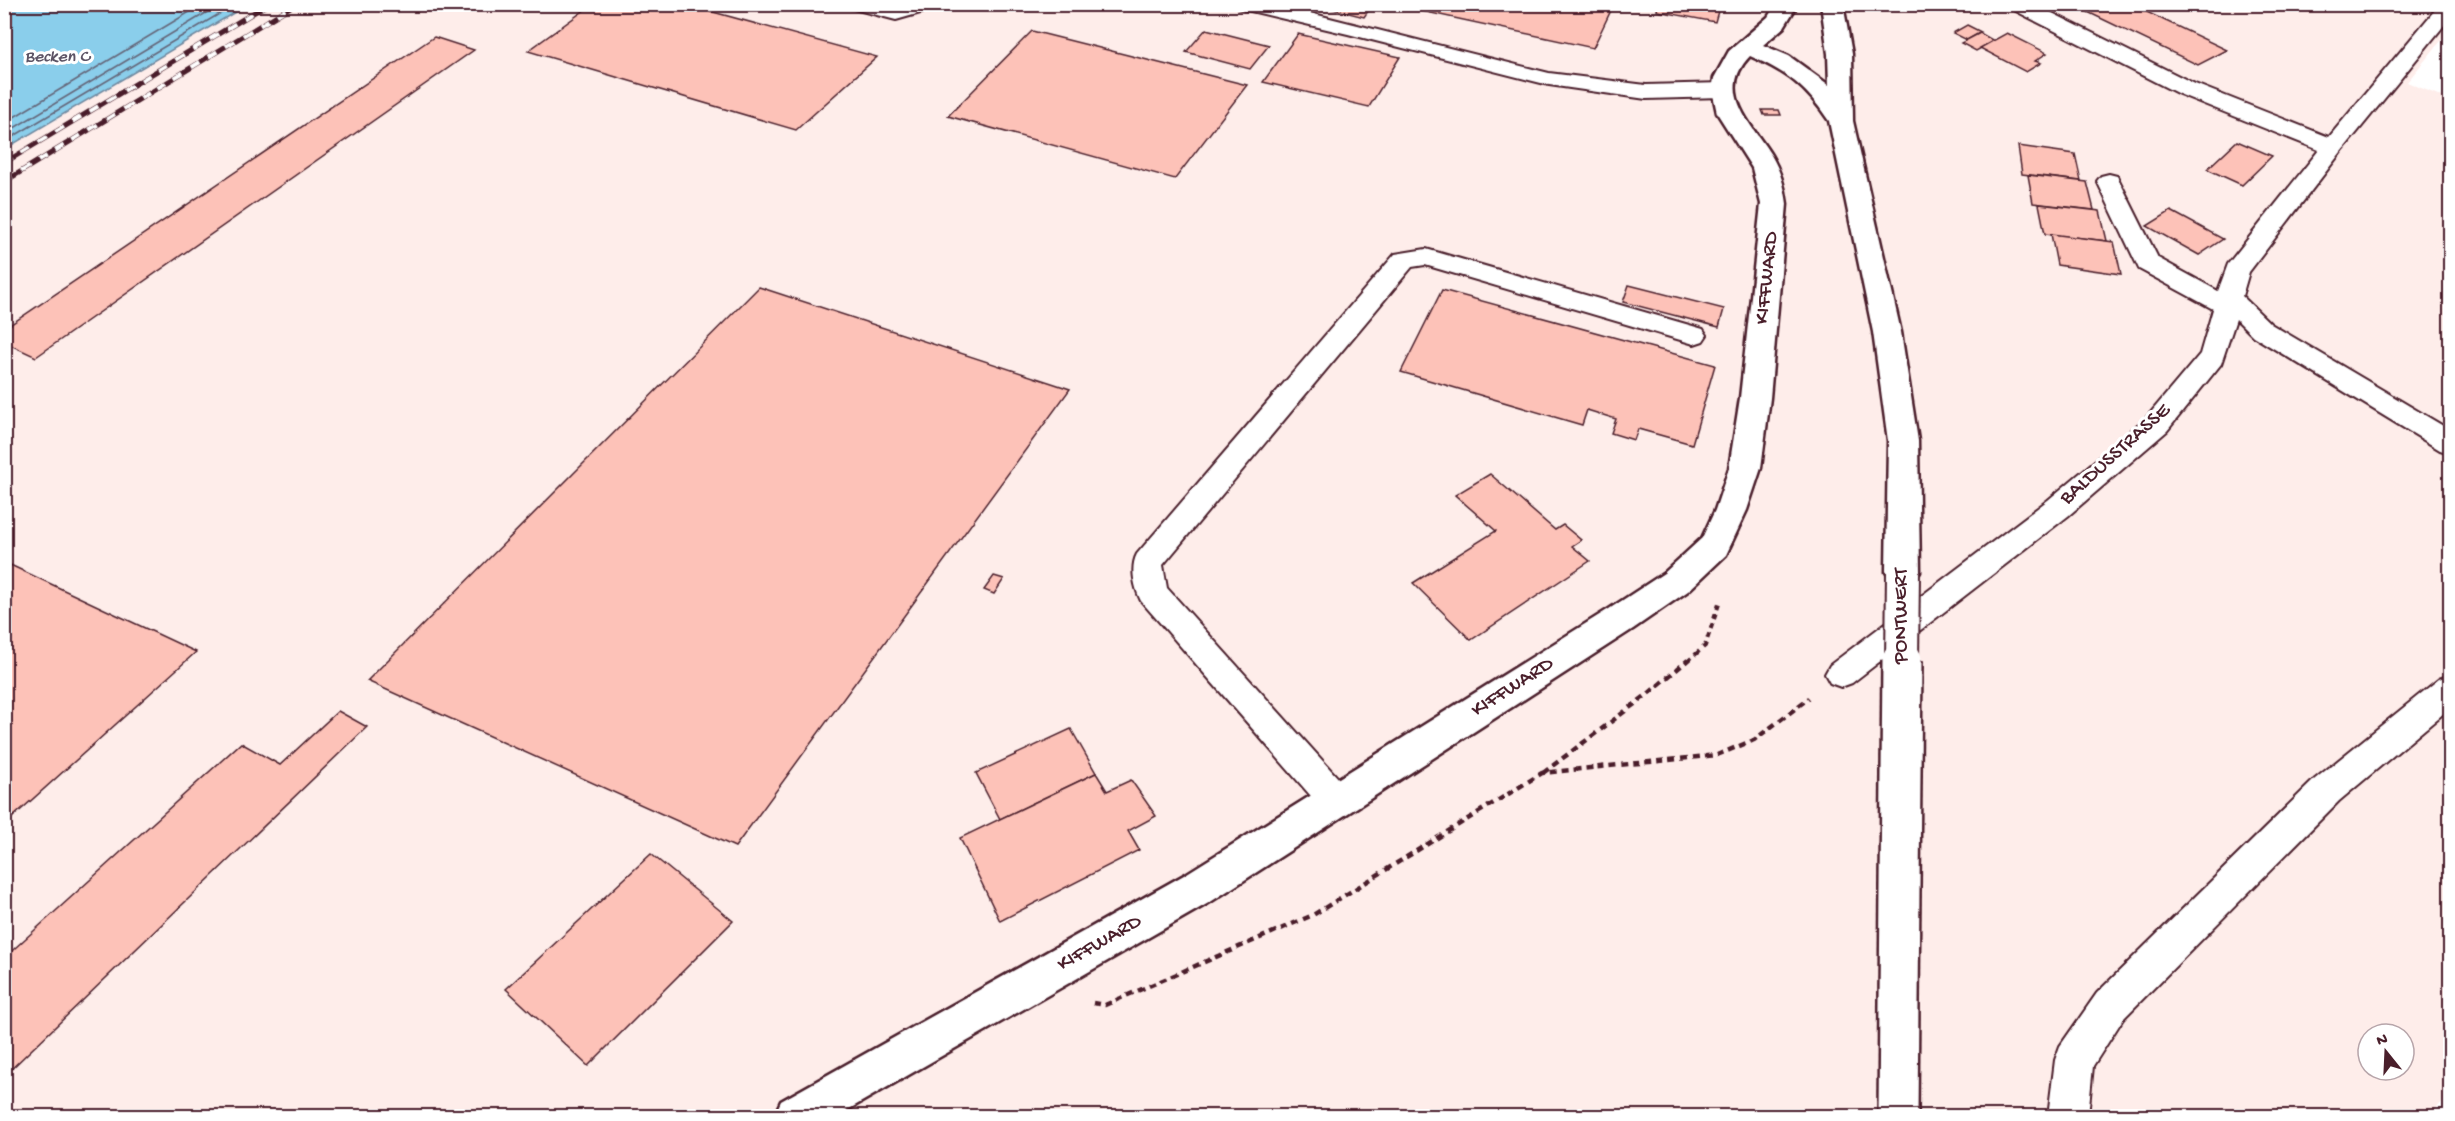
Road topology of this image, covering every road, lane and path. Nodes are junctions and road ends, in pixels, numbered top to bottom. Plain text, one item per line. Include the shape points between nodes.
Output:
1 (857, 4) edge
2 (931, 4) edge
3 (1245, 4) edge
4 (1787, 4) edge
5 (1832, 4) edge
6 (2017, 4) edge
7 (2451, 5) edge
8 (1749, 48) junction
9 (1723, 90) junction
10 (1841, 121) junction
11 (2333, 147) junction
12 (2109, 181) dead end
13 (2227, 301) junction
14 (1694, 335) dead end
15 (2451, 442) edge
16 (1714, 546) junction
17 (1841, 674) joint
18 (2451, 689) edge
19 (1542, 773) junction
20 (1336, 800) junction
21 (1055, 970) junction
22 (796, 1116) edge
23 (1898, 1116) edge
24 (2068, 1116) edge

1 - 2 lane via 896,14
3 - 9 lane via 1549,79 1647,92
4 - 8 street via 1773,27
5 - 10 street, PONTWERT via 1840,54
6 - 11 lane via 2187,89
7 - 11 lane, BALDUSSTRASSE
8 - 9 street via 1733,61 1723,80
8 - 10 street, PONTWERT via 1801,74 1821,91
9 - 16 street, KIFFWARD via 1723,104 1770,179 1774,204 1745,468
10 - 23 street, PONTWERT, bridge via 1885,321 1903,441
11 - 13 lane, BALDUSSTRASSE via 2236,270
12 - 13 lane via 2148,263 2189,287
13 - 15 lane via 2262,330
13 - 17 lane, BALDUSSTRASSE via 2212,357 2157,424 2058,508
14 - 20 lane via 1426,257 1404,260 1148,562 1152,592
16 - 19 path via 1727,581 1705,646
16 - 20 street, KIFFWARD via 1676,582
17 - 19 path via 1754,740 1716,755
18 - 24 lane via 2327,790 2110,1006 2074,1060
19 - 21 path via 1313,915 1105,1005 1070,998
20 - 21 street, KIFFWARD via 1198,888
21 - 22 street, KIFFWARD

